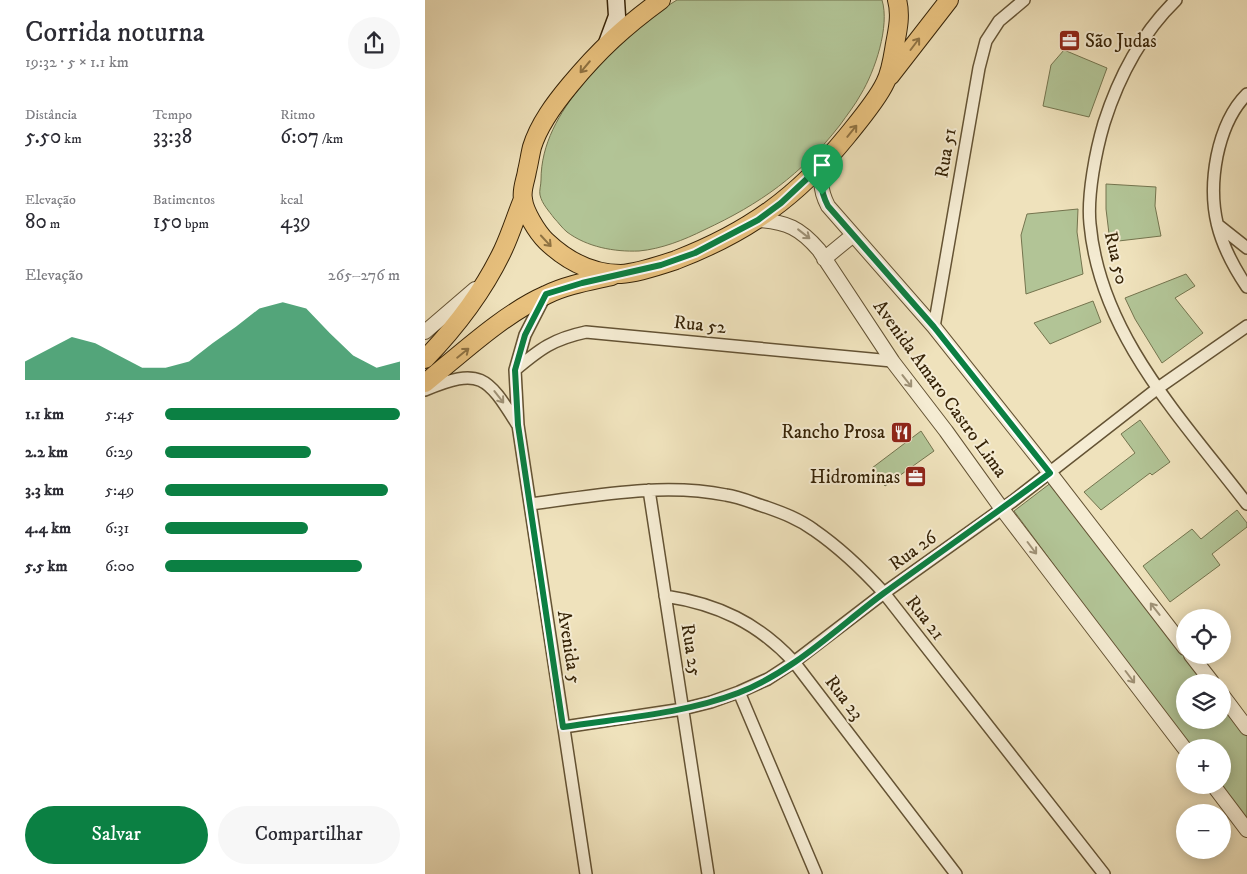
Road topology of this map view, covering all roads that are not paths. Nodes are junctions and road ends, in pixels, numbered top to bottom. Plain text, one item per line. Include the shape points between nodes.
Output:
1 (616, 0) edge
2 (661, 0) edge
3 (897, 0) edge
4 (949, 0) edge
5 (1024, 0) edge
6 (1177, 0) edge
7 (607, 43) junction
8 (885, 83) junction
9 (1247, 94) edge
10 (827, 160) junction
11 (523, 199) junction
12 (758, 220) junction
13 (1217, 224) junction
14 (852, 236) junction
15 (1247, 248) edge
16 (825, 258) junction
17 (490, 274) junction
18 (623, 274) junction
19 (1247, 287) edge
20 (546, 294) junction
21 (1247, 326) edge
22 (934, 327) junction
23 (425, 332) edge
24 (425, 358) edge
25 (892, 362) junction
26 (515, 370) junction
27 (425, 383) edge
28 (1158, 388) junction
29 (425, 390) edge
30 (518, 425) junction
31 (1050, 473) junction
32 (649, 490) junction
33 (530, 504) junction
34 (1247, 504) edge
35 (1002, 509) junction
36 (884, 593) junction
37 (665, 596) junction
38 (1176, 636) edge
39 (794, 662) junction
40 (1198, 664) edge
41 (1206, 674) edge
42 (739, 692) junction
43 (1231, 707) edge
44 (683, 709) junction
45 (563, 727) junction
46 (1247, 728) edge
47 (1177, 739) edge
48 (1220, 794) edge
49 (1247, 830) edge
50 (585, 874) edge
51 (708, 874) edge
52 (816, 874) edge
53 (956, 874) edge
54 (1104, 874) edge

1 - 7 main road via 617,16
2 - 7 main road
3 - 8 main road via 899,27
8 -> 4 main road
5 - 22 street, Rua 51 via 999,21 986,41
6 - 28 street, Rua 50 via 1144,36 1127,66 1099,138 1092,180 1090,222 1096,262 1107,297 1122,331
7 -> 11 main road via 557,101 543,123 532,147
10 -> 8 main road via 859,122
9 - 13 street via 1221,137 1213,178
10 - 12 main road
10 - 14 street, Avenida Amaro Castro Lima via 821,182 822,195
11 - 17 main road
11 -> 18 main road via 530,219 559,254 600,272
12 -> 16 street, Avenida Amaro Castro Lima via 776,221 798,229
12 - 18 main road via 695,253
13 - 15 street
13 - 19 street via 1232,264
14 - 16 street
14 - 22 street, Avenida Amaro Castro Lima
16 - 25 street, Avenida Amaro Castro Lima
17 - 23 street
17 - 24 main road via 460,320
18 - 20 main road
20 - 26 street, Avenida 5 via 525,335
27 -> 20 main road via 517,311
21 - 28 street, Rua 26
22 - 31 street, Avenida Amaro Castro Lima
25 - 26 street, Rua 52 via 586,332 550,343
25 -> 35 street, Avenida Amaro Castro Lima
26 - 30 street, Avenida 5
28 - 31 street, Rua 26
28 - 34 street, Rua 50
29 -> 30 street, Avenida 5 via 460,378 475,378 488,384 500,396
30 - 33 street, Avenida 5
31 - 35 street, Rua 26
38 -> 31 street, Avenida Amaro Castro Lima
32 - 33 street, Rua 21
32 - 36 street, Rua 21 via 727,495 789,515 839,548
32 - 37 street, Rua 25
33 - 45 street, Avenida 5
35 - 36 street, Rua 26
35 -> 47 street, Avenida Amaro Castro Lima
36 - 39 street, Rua 26
36 - 54 street, Rua 21
37 - 39 street, Rua 23 via 713,606 737,617 762,632
37 - 44 street, Rua 25
39 - 42 street, Rua 26
39 - 53 street, Rua 23
40 - 41 street
42 - 44 street, Rua 26
42 - 52 street
43 - 46 street
44 - 45 street, Rua 26
44 - 51 street, Rua 25
45 - 50 street, Avenida 5
48 - 49 street

